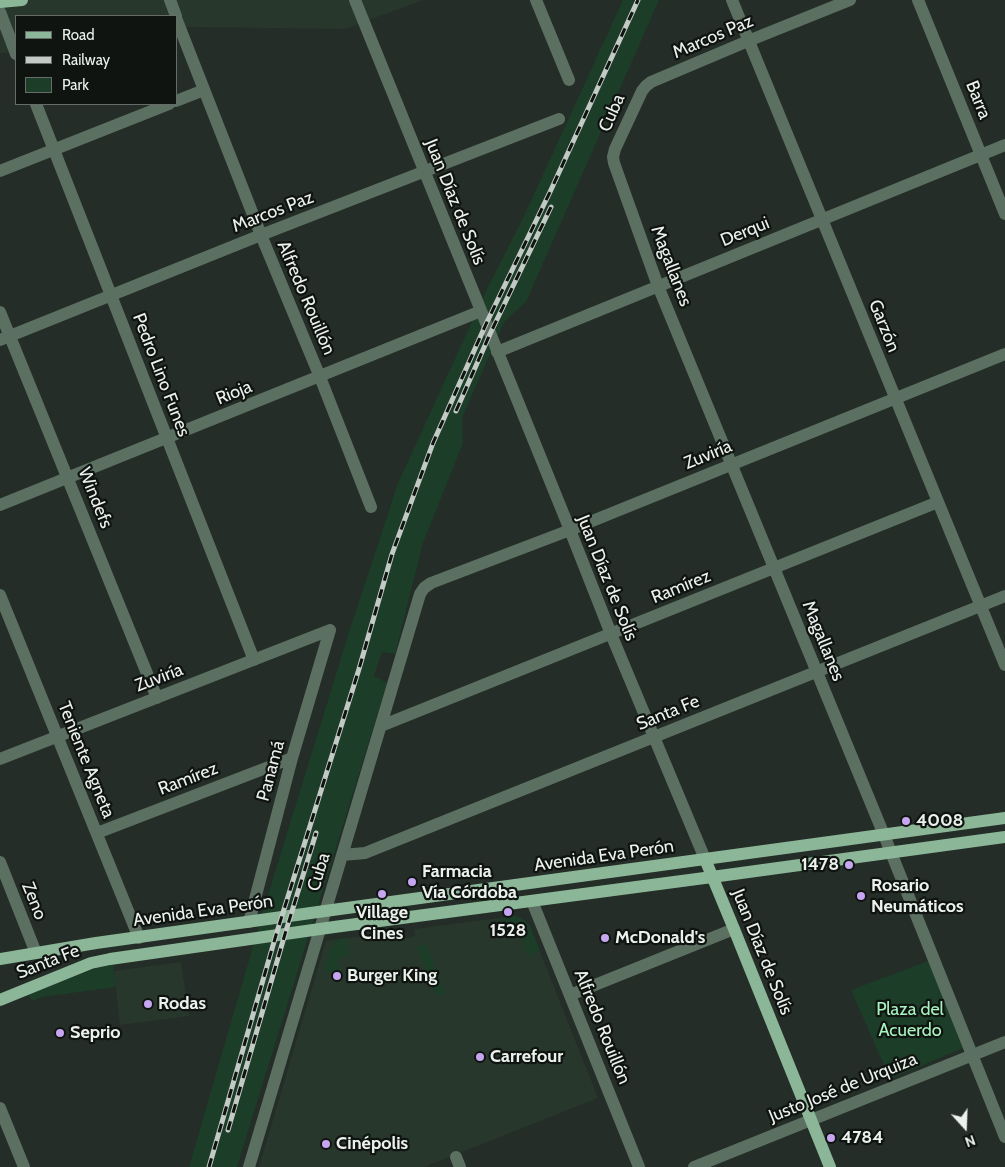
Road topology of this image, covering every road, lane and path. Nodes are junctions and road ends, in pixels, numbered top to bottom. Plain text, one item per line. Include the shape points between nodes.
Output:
1 (22, 0) edge
2 (170, 0) edge
3 (355, 0) edge
4 (536, 0) edge
5 (732, 0) edge
6 (850, 0) edge
7 (918, 0) edge
8 (0, 2) edge
9 (0, 12) edge
10 (175, 15) edge
11 (178, 22) edge
12 (748, 41) junction
13 (15, 51) edge
14 (569, 80) dead end
15 (646, 86) joint
16 (204, 90) junction
17 (178, 100) edge
18 (36, 105) edge
19 (166, 105) edge
20 (559, 120) dead end
21 (1005, 145) edge
22 (54, 150) junction
23 (981, 155) junction
24 (613, 156) joint
25 (0, 172) edge
26 (424, 172) junction
27 (1005, 214) edge
28 (822, 219) junction
29 (260, 235) junction
30 (658, 286) junction
31 (111, 295) junction
32 (0, 312) edge
33 (481, 312) junction
34 (5, 338) edge
35 (497, 352) junction
36 (1005, 354) edge
37 (320, 377) junction
38 (895, 398) junction
39 (167, 438) junction
40 (731, 464) junction
41 (68, 478) junction
42 (938, 502) junction
43 (0, 506) edge
44 (371, 507) dead end
45 (570, 530) junction
46 (774, 568) junction
47 (424, 588) joint
48 (0, 595) edge
49 (1005, 596) edge
50 (981, 606) junction
51 (330, 630) joint
52 (611, 634) junction
53 (254, 660) junction
54 (1005, 665) edge
55 (816, 672) junction
56 (158, 698) junction
57 (381, 726) junction
58 (58, 737) junction
59 (654, 738) junction
60 (292, 758) junction
61 (0, 759) edge
62 (1005, 818) edge
63 (97, 833) junction
64 (884, 835) junction
65 (1005, 837) edge
66 (891, 853) junction
67 (342, 855) junction
68 (705, 859) junction
69 (0, 862) edge
70 (712, 877) junction
71 (532, 901) junction
72 (325, 912) junction
73 (249, 922) junction
74 (320, 929) junction
75 (734, 929) junction
76 (139, 938) junction
77 (36, 953) junction
78 (0, 959) edge
79 (110, 959) joint
80 (570, 995) junction
81 (0, 1000) edge
82 (1005, 1042) edge
83 (972, 1055) junction
84 (0, 1110) edge
85 (811, 1120) junction
86 (1005, 1137) edge
87 (24, 1167) edge
88 (248, 1167) edge
89 (639, 1167) edge
90 (694, 1167) edge
91 (830, 1167) edge

1 - 8 main road
2 - 10 street, Alfredo Rouillón
3 - 26 street, Juan Díaz de Solís
4 - 14 street
5 - 12 street, Garzón
6 - 12 street, Marcos Paz
7 - 23 street, Barra
9 - 13 street
11 - 16 street, Alfredo Rouillón
12 - 15 street, Marcos Paz
12 - 28 street, Garzón
15 - 24 street, Cuba
16 - 17 street
16 - 29 street, Alfredo Rouillón
18 - 22 street, Pedro Lino Funes
19 - 22 street
20 - 26 street, Marcos Paz
21 - 23 street, Derqui
22 - 25 street
22 - 31 street, Pedro Lino Funes
23 - 27 street, Barra
23 - 28 street, Derqui
24 - 30 street, Magallanes
26 - 29 street, Marcos Paz
26 - 33 street, Juan Díaz de Solís
28 - 30 street, Derqui
28 - 38 street, Garzón
29 - 31 street, Marcos Paz
29 - 37 street, Alfredo Rouillón
30 - 35 street, Derqui
30 - 40 street, Magallanes
31 - 34 street, Marcos Paz
31 - 39 street, Pedro Lino Funes
32 - 34 street, Windefs
33 - 35 street, Juan Díaz de Solís
33 - 37 street, Rioja
34 - 41 street, Windefs
35 - 45 street, Juan Díaz de Solís
36 - 38 street, Zuviría
37 - 39 street, Rioja
37 - 44 street, Alfredo Rouillón
38 - 40 street, Zuviría
38 - 42 street, Garzón
39 - 41 street, Rioja
39 - 53 street, Pedro Lino Funes
40 - 45 street, Zuviría
40 - 46 street, Magallanes
41 - 43 street, Rioja
41 - 56 street, Windefs
42 - 46 street, Ramírez
42 - 50 street, Garzón
45 - 47 street, Zuviría
45 - 52 street, Juan Díaz de Solís
46 - 52 street, Ramírez
46 - 55 street, Magallanes
47 - 57 street, Cuba
48 - 58 street, Teniente Agneta
49 - 50 street, Santa Fe
50 - 54 street, Garzón
50 - 55 street, Santa Fe
51 - 53 street, Zuviría
51 - 60 street, Panamá
52 - 57 street, Ramírez
52 - 59 street, Juan Díaz de Solís
53 - 56 street, Zuviría
55 - 59 street, Santa Fe
55 - 64 street, Magallanes
56 - 58 street, Zuviría
57 - 67 street, Cuba
58 - 61 street, Zuviría
58 - 63 street, Teniente Agneta
59 - 67 street, Santa Fe via 365,853
59 - 68 street, Juan Díaz de Solís
60 - 63 street, Ramírez
60 - 73 street, Panamá
62 - 64 main road, Avenida Eva Perón
63 - 76 street, Teniente Agneta
64 - 66 street, Magallanes
64 - 68 main road, Avenida Eva Perón
65 - 66 main road, Avenida Eva Perón
66 - 70 main road, Avenida Eva Perón
66 - 83 street, Magallanes
67 - 72 street, Cuba
68 - 70 main road, Juan Díaz de Solís
68 - 72 main road, Avenida Eva Perón
69 - 77 street, Zeno
70 - 71 main road, Avenida Eva Perón
70 - 75 main road, Juan Díaz de Solís
71 - 74 main road, Avenida Eva Perón
71 - 80 street, Alfredo Rouillón
72 - 73 main road, Avenida Eva Perón
72 - 74 street, Cuba
73 - 76 main road, Avenida Eva Perón
74 - 79 main road, Avenida Eva Perón
74 - 88 street, Cuba
75 - 80 street
75 - 85 main road, Juan Díaz de Solís
76 - 77 main road, Avenida Eva Perón
77 - 78 main road, Avenida Eva Perón
79 - 81 main road, Santa Fe
80 - 89 street, Alfredo Rouillón
82 - 83 street, Justo José de Urquiza
83 - 85 street, Justo José de Urquiza
83 - 86 street, Magallanes
84 - 87 street
85 - 90 street, Justo José de Urquiza
85 - 91 main road, Juan Díaz de Solís

